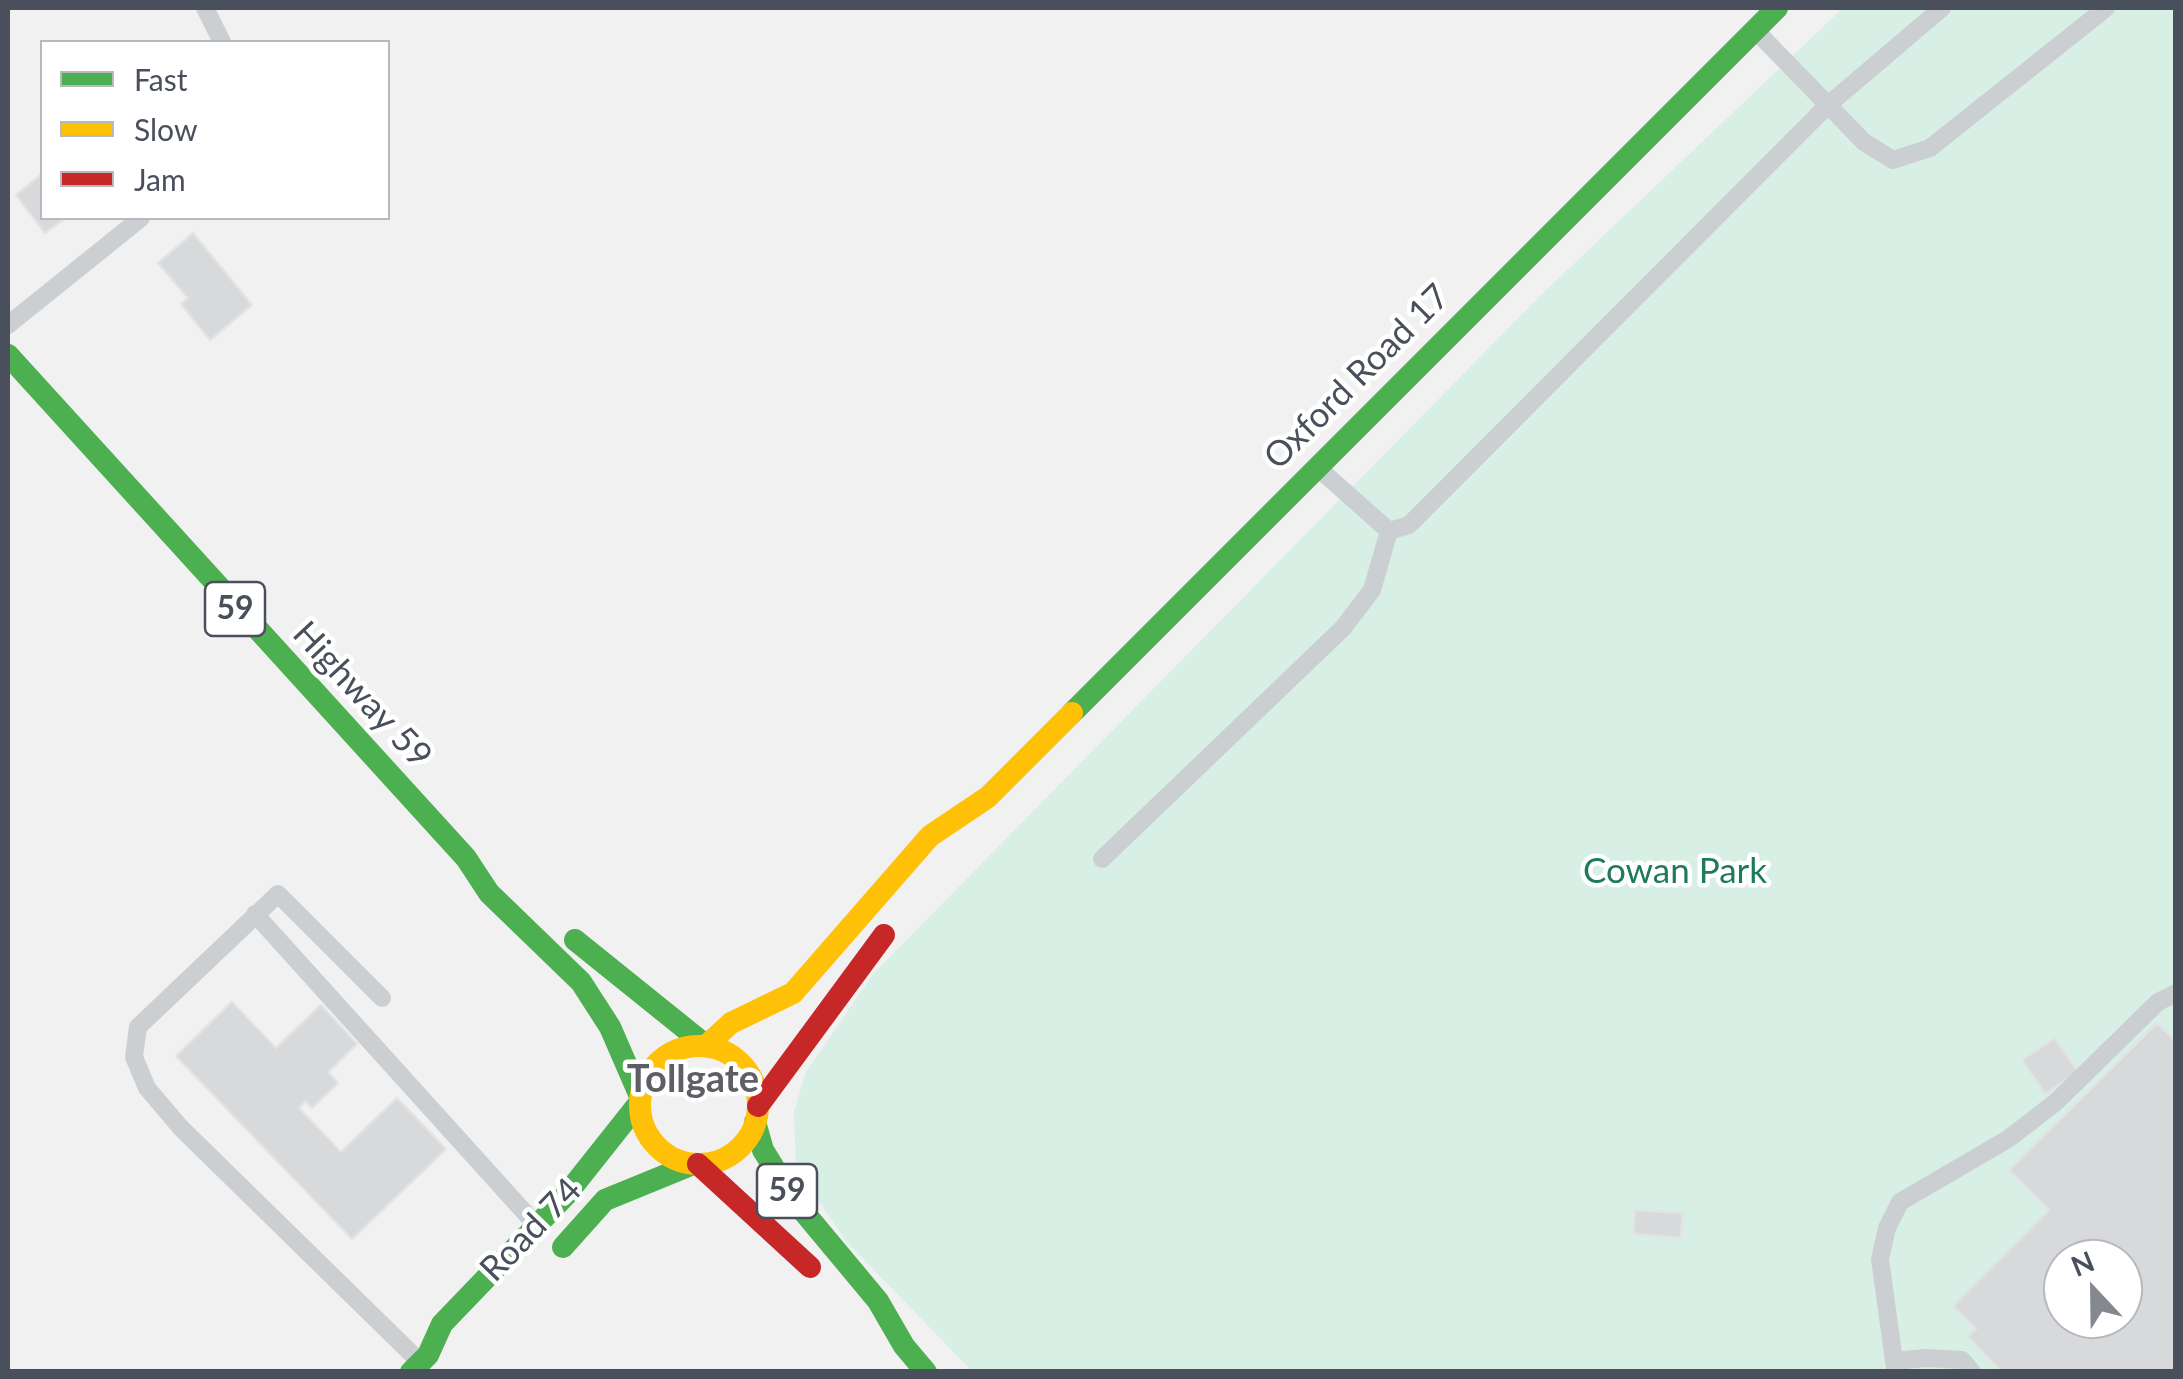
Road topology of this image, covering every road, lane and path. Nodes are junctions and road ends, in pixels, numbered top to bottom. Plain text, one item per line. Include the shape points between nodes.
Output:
1 (205, 8) edge
2 (1777, 8) edge
3 (1942, 8) edge
4 (2106, 8) edge
5 (1754, 30) junction
6 (221, 40) edge
7 (1828, 105) junction
8 (139, 220) edge
9 (8, 326) edge
10 (8, 355) edge
11 (1316, 467) junction
12 (1389, 531) junction
13 (988, 797) junction
14 (957, 848) dead end
15 (466, 858) junction
16 (1102, 859) dead end
17 (509, 879) dead end
18 (256, 914) junction
19 (899, 918) dead end
20 (560, 927) dead end
21 (2176, 993) edge
22 (382, 998) dead end
23 (705, 1043) junction
24 (639, 1100) junction
25 (757, 1114) junction
26 (696, 1164) junction
27 (538, 1226) junction
28 (550, 1260) dead end
29 (824, 1281) dead end
30 (858, 1318) dead end
31 (904, 1346) junction
32 (464, 1348) dead end
33 (420, 1363) edge
34 (1895, 1366) edge
35 (926, 1372) edge
36 (1972, 1372) edge

1 - 6 lane
2 - 5 main road, Oxford Road 17
3 - 7 lane
4 - 7 lane via 1930,148 1904,159 1878,154
5 - 7 lane
5 - 11 main road, Oxford Road 17
7 - 12 lane via 1409,525
8 - 9 lane
10 - 15 main road, Highway 59 / 59
11 - 12 lane
11 - 13 main road, Oxford Road 17
12 - 16 lane via 1372,590 1343,628
13 - 14 main road, Oxford Road 17
13 - 23 main road, Oxford Road 17 via 930,836 792,993
15 - 17 main road, Highway 59 / 59
15 - 24 main road, Highway 59 / 59 via 489,893 581,982 610,1027
18 - 22 lane via 278,894
18 - 27 lane
18 - 33 lane via 138,1027 134,1057 147,1088 182,1128
19 - 25 main road
20 - 23 main road
21 - 34 lane via 2158,1002 2056,1102 2008,1139 1900,1202 1880,1259
23 - 24 main road via 661,1061
23 - 25 main road via 750,1076
24 - 26 main road via 644,1126 660,1149
24 - 27 main road, Road 74
25 - 26 main road via 738,1149
25 - 31 main road, 59 via 763,1150 793,1200 878,1301
26 - 28 main road, Road 74 via 605,1200
26 - 29 main road, 59
27 - 33 main road, Road 74 via 442,1324
30 - 31 main road, 59
31 - 35 main road, 59
32 - 33 main road
34 - 36 lane via 1962,1360

